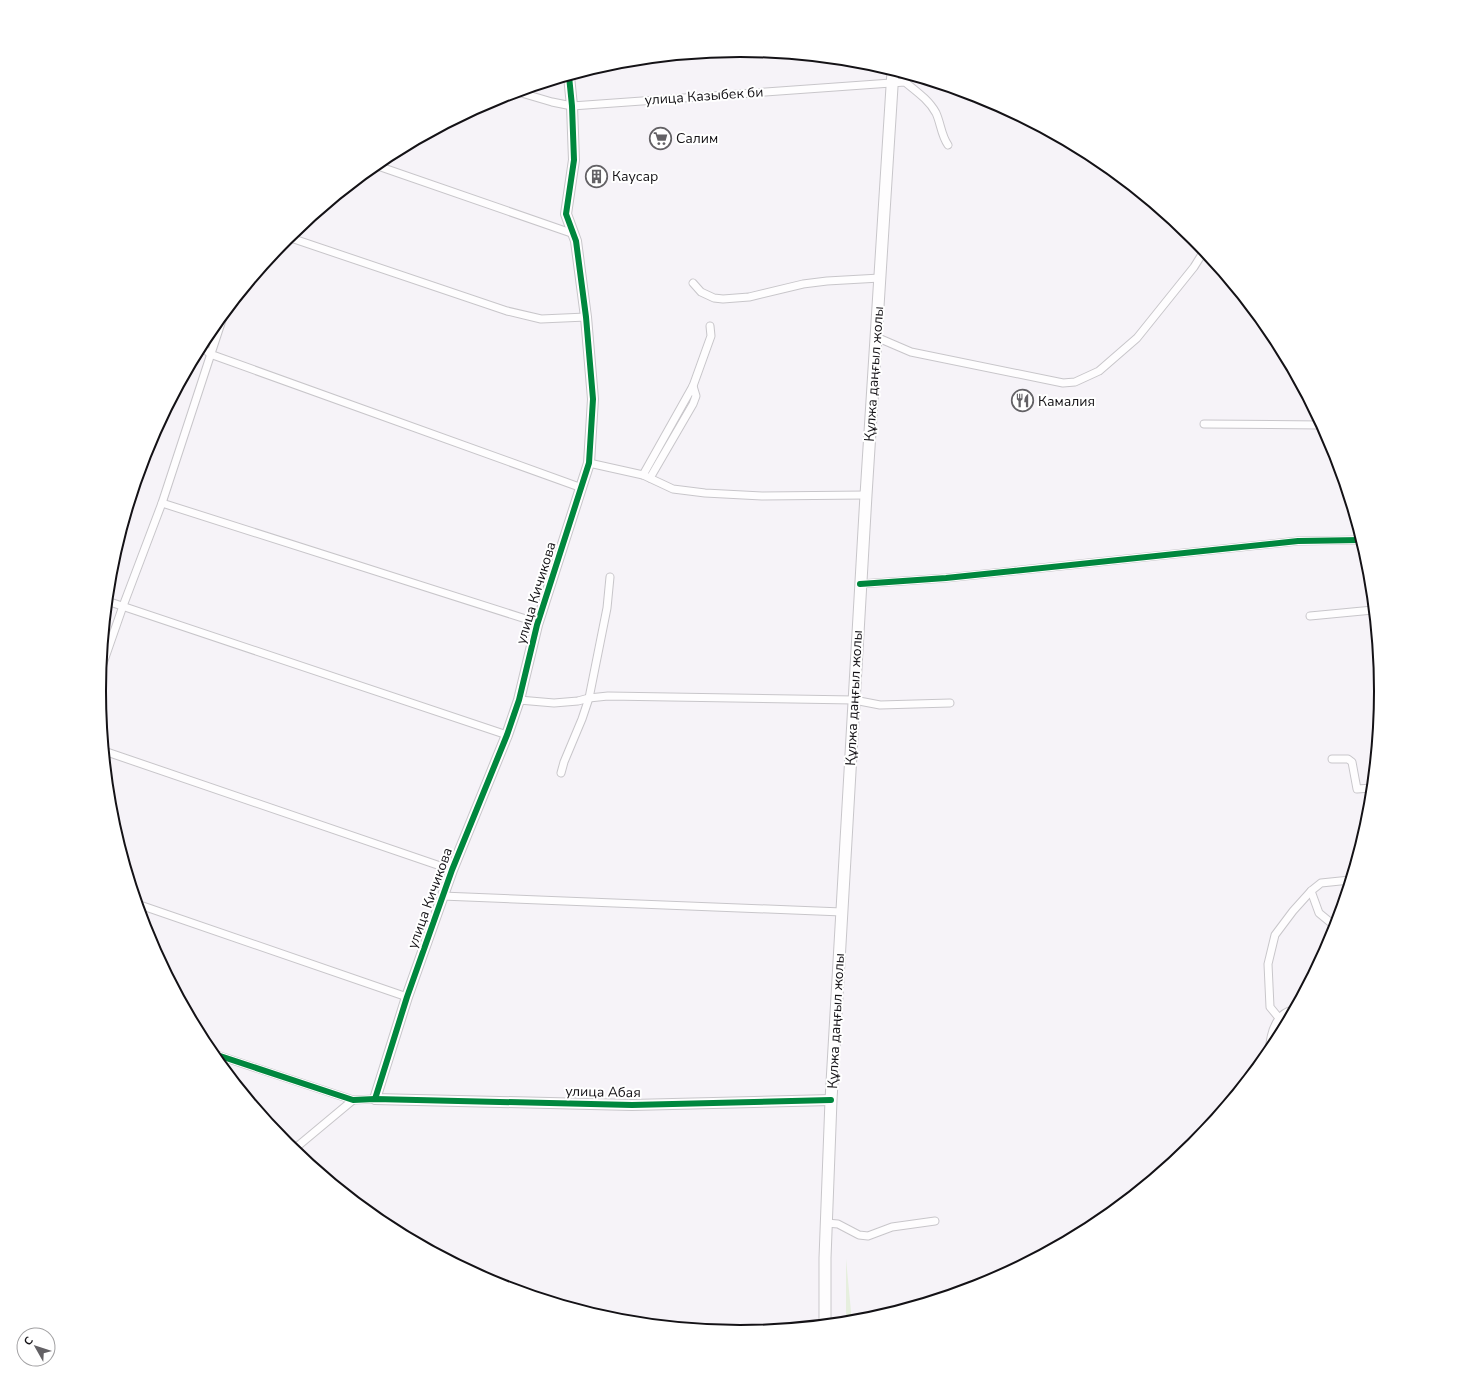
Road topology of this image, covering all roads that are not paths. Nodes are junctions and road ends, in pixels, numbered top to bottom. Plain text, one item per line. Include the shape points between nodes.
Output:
1 (893, 76) edge
2 (569, 81) edge
3 (893, 82) junction
4 (526, 94) edge
5 (572, 106) junction
6 (948, 145) dead end
7 (382, 167) edge
8 (574, 234) junction
9 (295, 239) edge
10 (1201, 256) edge
11 (880, 278) junction
12 (693, 283) dead end
13 (586, 317) junction
14 (710, 326) dead end
15 (218, 331) edge
16 (876, 337) junction
17 (205, 350) edge
18 (210, 354) junction
19 (1204, 424) dead end
20 (1315, 425) edge
21 (589, 463) junction
22 (647, 476) junction
23 (582, 488) junction
24 (866, 496) junction
25 (162, 503) junction
26 (1356, 540) edge
27 (610, 577) dead end
28 (860, 584) junction
29 (112, 603) edge
30 (123, 606) junction
31 (1369, 610) edge
32 (1310, 616) dead end
33 (536, 625) junction
34 (107, 652) edge
35 (589, 698) junction
36 (519, 700) junction
37 (854, 700) junction
38 (950, 703) dead end
39 (507, 735) junction
40 (109, 753) edge
41 (1332, 759) dead end
42 (561, 773) dead end
43 (1367, 788) edge
44 (452, 870) junction
45 (1345, 880) edge
46 (1311, 891) junction
47 (442, 896) junction
48 (143, 906) edge
49 (842, 912) junction
50 (1330, 922) edge
51 (407, 997) junction
52 (1286, 1013) edge
53 (1279, 1018) junction
54 (1273, 1036) edge
55 (221, 1056) edge
56 (376, 1099) junction
57 (353, 1100) junction
58 (831, 1100) junction
59 (298, 1146) edge
60 (935, 1221) dead end
61 (826, 1223) junction
62 (825, 1321) edge

1 - 3 main road, Құлжа даңғыл жолы
2 - 5 street, улица Кичикова
3 - 5 street, улица Казыбек би
3 - 6 street, улица Казыбек би via 905,82 924,97 936,113 943,138
3 - 11 main road, Құлжа даңғыл жолы
4 - 5 street, улица Казыбек би
5 - 8 street, улица Кичикова via 574,160 566,214
7 - 8 street
8 - 13 street, улица Кичикова
9 - 13 street via 508,311 541,319
10 - 16 street via 1137,338 1099,371 1075,382 1064,383 911,352
11 - 12 street via 803,284 749,297 723,299 701,292
11 - 16 main road, Құлжа даңғыл жолы
13 - 21 street, улица Кичикова via 593,399
14 - 22 street via 711,336 693,386
15 - 18 street
16 - 24 main road, Құлжа даңғыл жолы
17 - 18 street
18 - 23 street
18 - 25 street
19 - 20 street
21 - 22 street
21 - 23 street, улица Кичикова
22 - 24 street via 673,489 705,493
23 - 33 street, улица Кичикова
24 - 28 main road, Құлжа даңғыл жолы
25 - 30 street
25 - 33 street via 530,620
26 - 28 street via 1298,541 946,578
27 - 35 street
28 - 37 main road, Құлжа даңғыл жолы
29 - 30 street
30 - 34 street
30 - 39 street
31 - 32 street
33 - 36 street, улица Кичикова
35 - 36 street via 578,702 554,703
35 - 37 street via 608,696
35 - 42 street
36 - 39 street, улица Кичикова
37 - 38 street via 880,705
37 - 49 main road, Құлжа даңғыл жолы
39 - 44 street, улица Кичикова
40 - 44 street
41 - 43 street via 1348,759 1352,762 1357,789
44 - 47 street, улица Кичикова
45 - 46 street via 1322,883
46 - 50 street via 1319,913
46 - 53 street via 1274,935 1268,964 1270,1006
47 - 49 street
47 - 51 street, улица Кичикова
48 - 51 street
49 - 58 main road, Құлжа даңғыл жолы
51 - 56 street, улица Кичикова
52 - 53 street
53 - 54 street
55 - 57 street
56 - 57 street
56 - 58 street, улица Абая via 632,1105
57 - 59 street
58 - 61 main road, Құлжа даңғыл жолы
60 - 61 street via 892,1227 868,1236 859,1235 838,1224
61 - 62 main road, Құлжа даңғыл жолы

